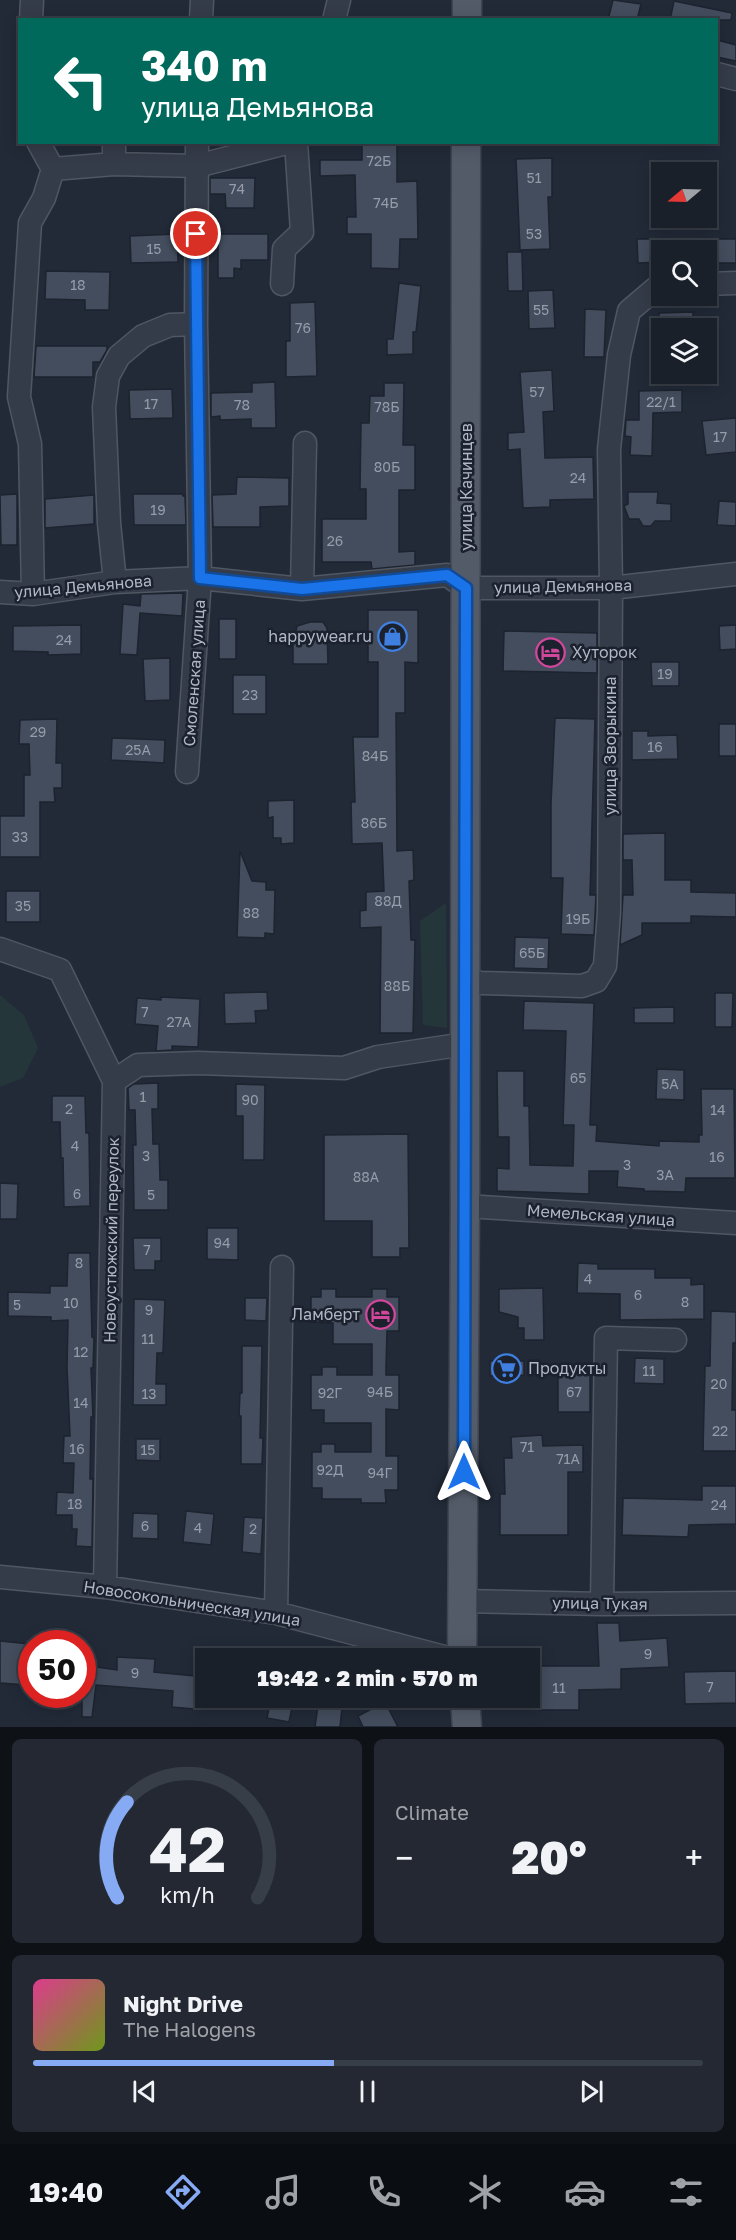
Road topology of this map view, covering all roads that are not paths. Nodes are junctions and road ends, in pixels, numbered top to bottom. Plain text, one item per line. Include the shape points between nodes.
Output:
1 (32, 0) edge
2 (202, 0) edge
3 (339, 0) edge
4 (467, 0) edge
5 (32, 18) edge
6 (201, 18) edge
7 (334, 18) edge
8 (466, 18) edge
9 (718, 74) edge
10 (736, 79) edge
11 (40, 144) edge
12 (198, 144) edge
13 (282, 144) edge
14 (296, 144) edge
15 (466, 144) edge
16 (114, 153) edge
17 (197, 166) junction
18 (53, 169) junction
19 (736, 283) edge
20 (282, 284) dead end
21 (717, 284) edge
22 (651, 292) edge
23 (196, 324) junction
24 (305, 443) dead end
25 (736, 574) edge
26 (200, 578) junction
27 (115, 582) junction
28 (466, 588) junction
29 (611, 588) junction
30 (302, 589) junction
31 (0, 592) edge
32 (33, 594) junction
33 (187, 772) dead end
34 (0, 949) edge
35 (465, 981) junction
36 (465, 1044) junction
37 (114, 1081) junction
38 (465, 1206) junction
39 (736, 1223) edge
40 (282, 1267) dead end
41 (675, 1340) dead end
42 (0, 1577) edge
43 (105, 1587) junction
44 (463, 1601) junction
45 (736, 1603) edge
46 (602, 1604) junction
47 (276, 1613) junction
48 (410, 1648) edge
49 (462, 1648) edge
50 (466, 1708) edge
51 (467, 1727) edge

1 - 5 street
2 - 6 street
3 - 7 street
4 - 8 main road
9 - 10 street
11 - 18 street
12 - 17 street, Смоленская улица
13 - 17 street
14 - 20 street via 302,232 284,249
15 - 28 main road, улица Качинцев
16 - 17 street
16 - 18 street
17 - 23 street, Смоленская улица
18 - 32 street via 44,198 30,223 19,397 30,444
19 - 21 street
22 - 29 street, улица Зворыкина via 629,311 619,355 609,449
23 - 26 street, Смоленская улица
23 - 27 street via 170,325 143,336 118,356 108,376 105,419
24 - 30 street
25 - 29 street, улица Демьянова
26 - 27 street, улица Демьянова
26 - 30 street, улица Демьянова
26 - 33 street, Смоленская улица
27 - 32 street, улица Демьянова
28 - 29 street, улица Демьянова
28 - 30 street, улица Демьянова via 447,575
28 - 35 main road, улица Качинцев
29 - 35 street, улица Зворыкина via 609,912 605,966 596,981 582,986
31 - 32 street, улица Демьянова
34 - 37 street, Новоустюжский переулок via 60,970
35 - 36 main road, улица Качинцев
36 - 37 street via 378,1057 344,1068 138,1065
36 - 38 main road, улица Качинцев
37 - 43 street, Новоустюжский переулок
38 - 39 street, Мемельская улица
38 - 44 main road, улица Качинцев
40 - 47 street
41 - 46 street via 606,1338
42 - 43 street, Новосокольническая улица
43 - 47 street, Новосокольническая улица
44 - 46 street, улица Тукая
44 - 49 main road, улица Качинцев
45 - 46 street, улица Тукая
47 - 48 street, Новосокольническая улица
50 - 51 main road

